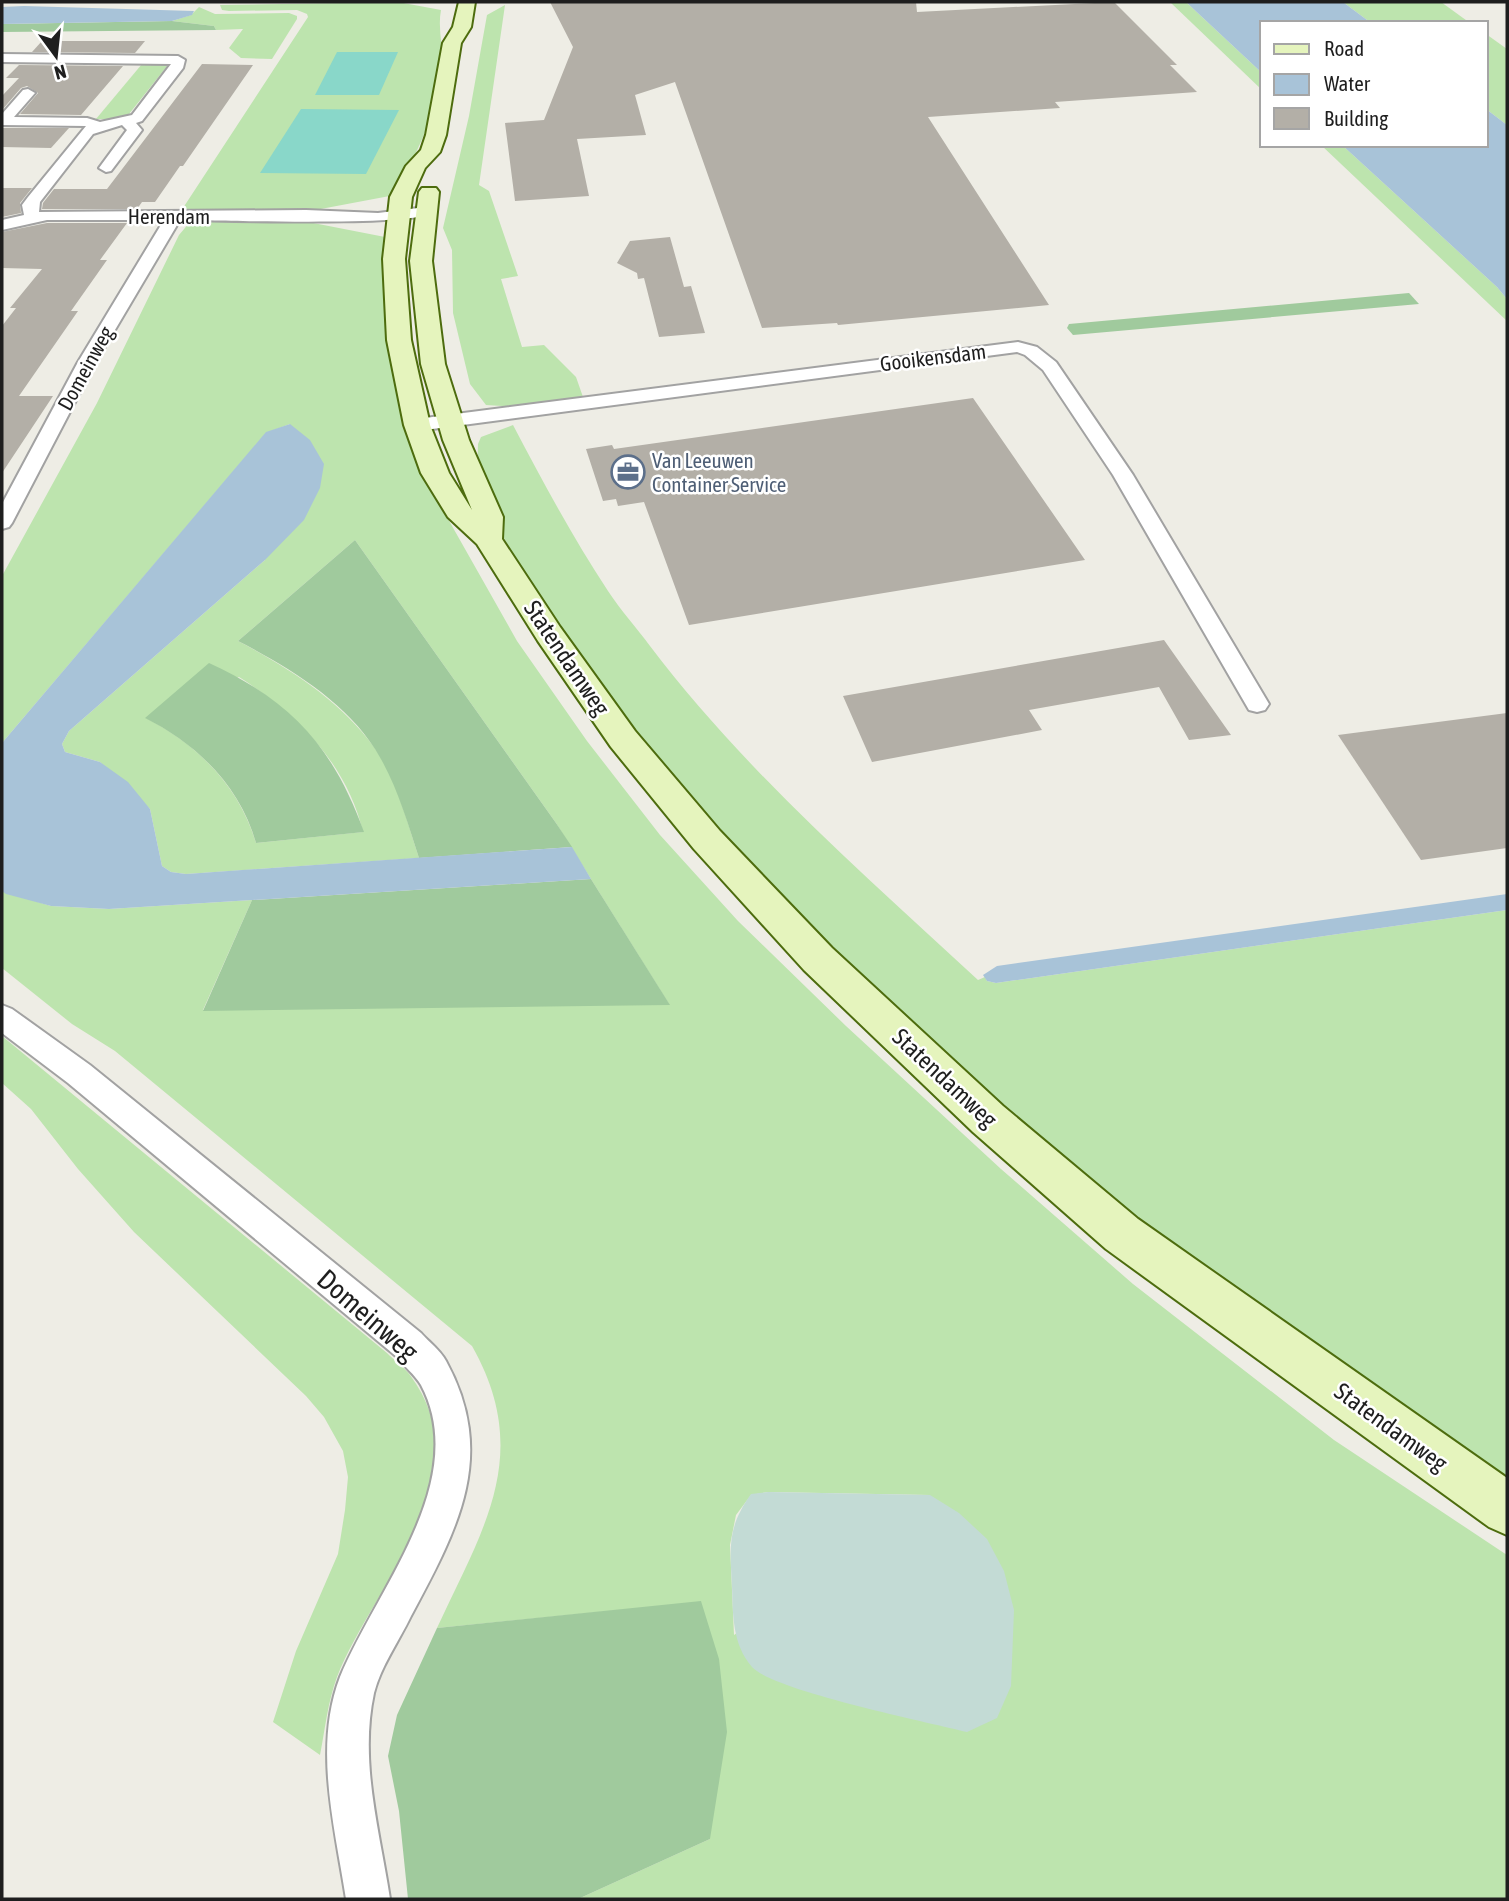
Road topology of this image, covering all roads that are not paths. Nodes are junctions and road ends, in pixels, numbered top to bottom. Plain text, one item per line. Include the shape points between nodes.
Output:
1 (451, 2) edge
2 (467, 2) edge
3 (452, 43) junction
4 (2, 58) edge
5 (28, 93) dead end
6 (2, 121) edge
7 (127, 122) junction
8 (99, 126) junction
9 (430, 152) junction
10 (106, 168) dead end
11 (425, 212) junction
12 (399, 213) junction
13 (32, 216) junction
14 (174, 216) junction
15 (2, 225) edge
16 (449, 420) junction
17 (416, 425) junction
18 (2, 523) edge
19 (488, 539) junction
20 (1256, 704) dead end
21 (2, 1017) edge
22 (1507, 1509) edge
23 (368, 1899) edge

1 - 3 main road, Statendamweg via 446,29
2 - 3 main road, Statendamweg via 462,27
3 - 9 main road, Statendamweg
4 - 7 street via 178,60 136,118
5 - 6 street
6 - 8 street
7 - 8 street
7 - 10 street via 135,130
8 - 13 street via 88,131 33,200
9 - 11 main road, Statendamweg via 435,165
9 - 12 main road, Statendamweg via 416,166 401,197
11 - 12 street, Herendam
11 - 16 main road, Statendamweg via 424,306 433,364
12 - 14 street, Herendam
12 - 17 main road, Statendamweg via 394,259 399,340
13 - 14 street, Herendam
13 - 15 street, Herendam
14 - 18 street, Domeinweg via 87,362
16 - 17 street, Gooikensdam
16 - 19 main road, Statendamweg via 489,517
16 - 20 street, Gooikensdam via 1018,347 1031,351 1050,366 1123,475
17 - 19 main road, Statendamweg via 435,473 455,506
19 - 22 main road, Statendamweg via 623,740 706,840 818,959 988,1119 1122,1234
21 - 23 street, Domeinweg via 79,1074 409,1345 433,1373 448,1412 452,1480 442,1516 355,1690 347,1732

